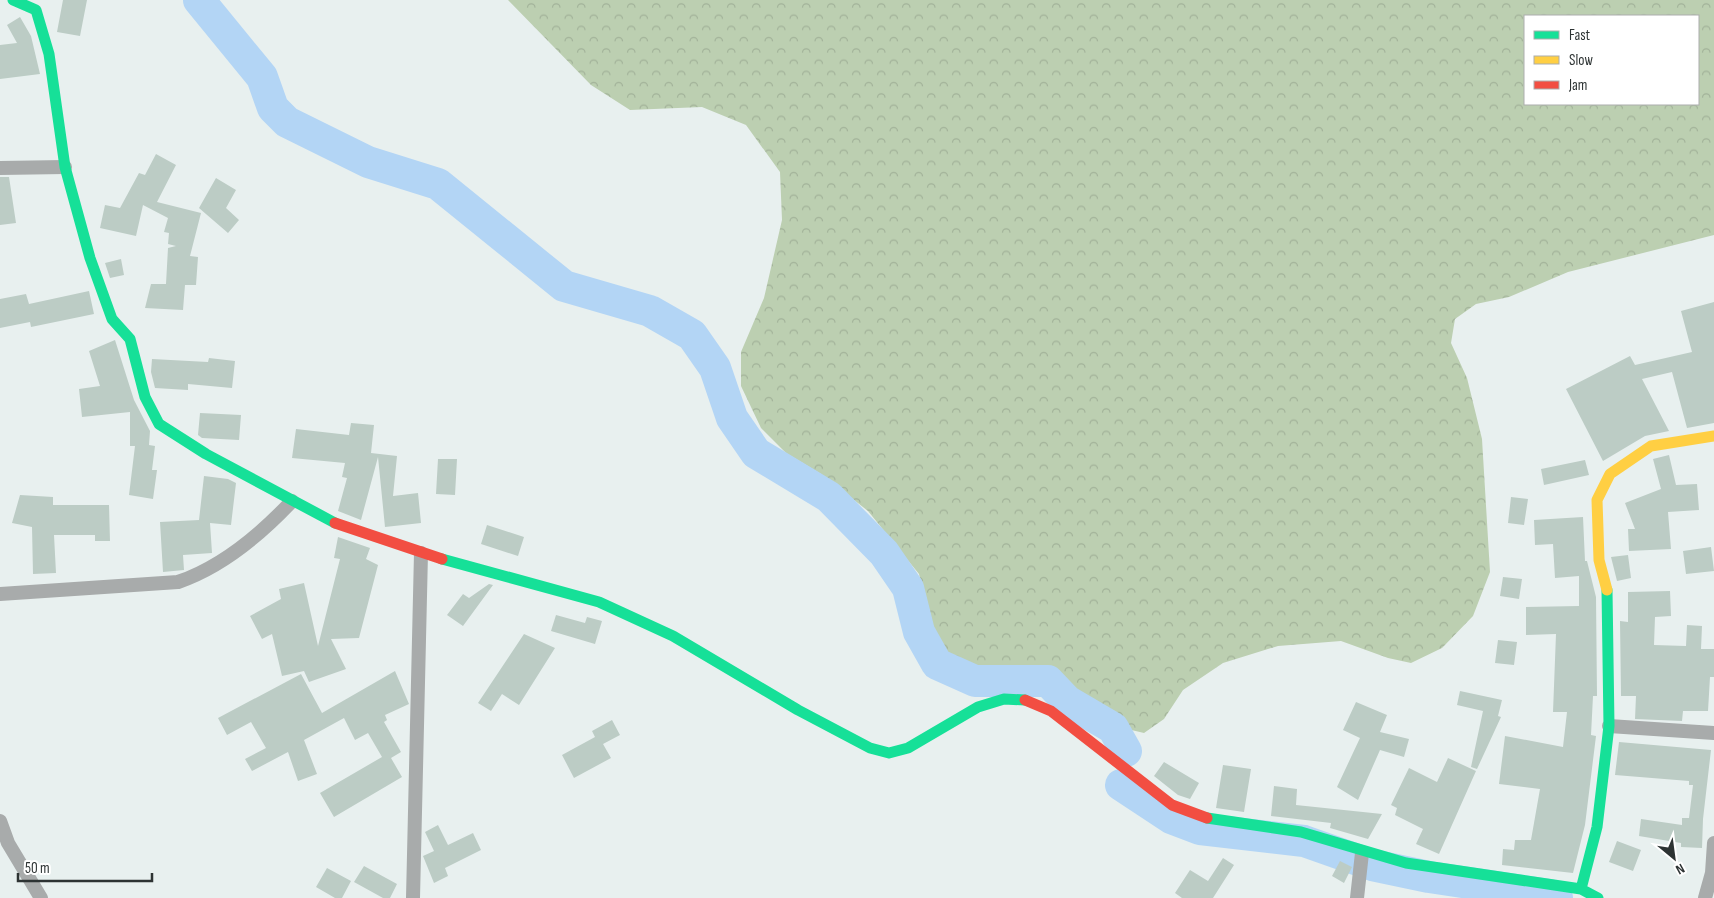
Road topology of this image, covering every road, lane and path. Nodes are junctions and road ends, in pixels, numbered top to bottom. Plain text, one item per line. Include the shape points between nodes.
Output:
1 (13, 0) edge
2 (37, 5) edge
3 (65, 167) junction
4 (0, 168) edge
5 (1714, 436) edge
6 (292, 501) junction
7 (421, 553) junction
8 (0, 594) edge
9 (1609, 726) junction
10 (1714, 733) edge
11 (0, 821) edge
12 (1714, 843) edge
13 (1362, 852) junction
14 (1572, 890) edge
15 (41, 898) edge
16 (413, 898) edge
17 (1357, 898) edge
18 (1598, 898) edge
19 (1705, 898) edge

1 - 2 street
2 - 3 street via 49,54
3 - 4 street
3 - 6 street via 90,258 112,320 130,340 145,397 159,424
5 - 9 street via 1651,446 1610,474 1597,500 1599,560 1608,596
6 - 7 street via 340,525
6 - 8 street via 266,529 203,574 178,582
7 - 13 street via 600,602 673,636 798,710 870,748 889,753 908,748 978,707 1004,699 1028,700 1051,711 1172,805 1209,819 1301,832
7 - 16 street
9 - 10 street
9 - 14 street via 1597,828
11 - 15 street via 8,843
12 - 19 street via 1712,873
13 - 14 street via 1406,863
13 - 17 street
14 - 18 street

